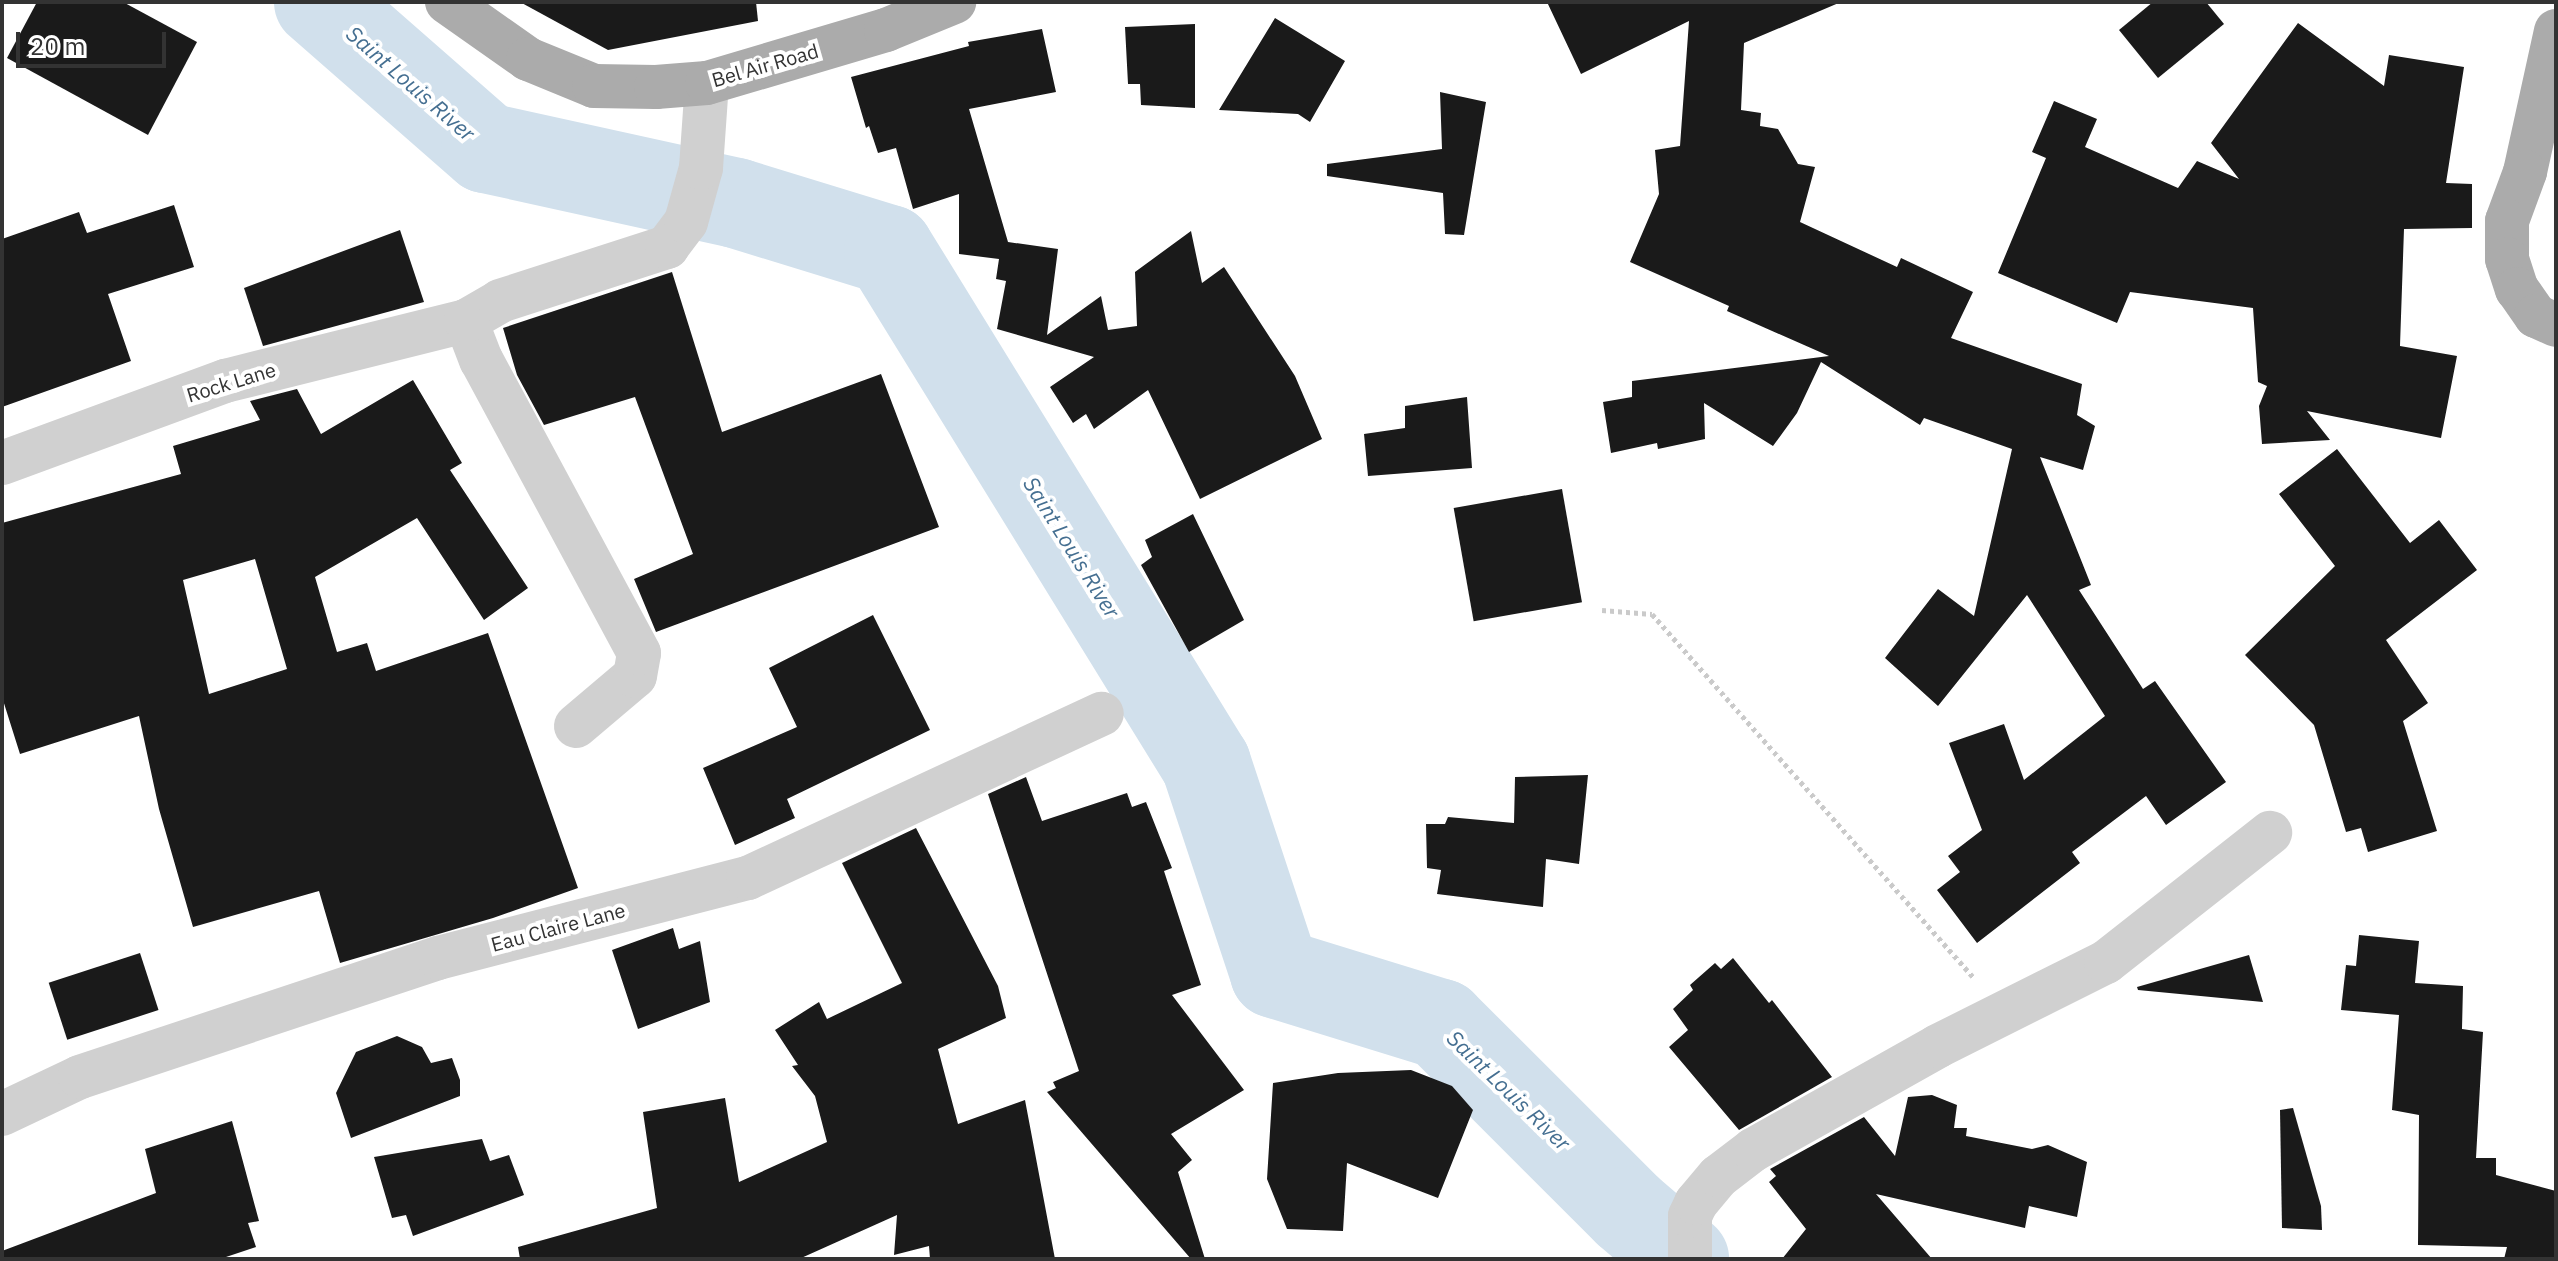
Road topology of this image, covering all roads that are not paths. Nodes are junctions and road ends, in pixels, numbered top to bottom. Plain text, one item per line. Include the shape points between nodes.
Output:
1 (447, 2) edge
2 (954, 2) edge
3 (2556, 31) edge
4 (707, 83) junction
5 (466, 321) junction
6 (2556, 325) edge
7 (2, 463) edge
8 (1102, 714) dead end
9 (576, 726) dead end
10 (2270, 833) dead end
11 (2, 1114) edge
12 (1690, 1259) edge

1 - 4 main road, Bel Air Road via 528,59 594,86
2 - 4 main road, Bel Air Road via 886,30
3 - 6 main road via 2525,172 2507,221 2507,259 2517,289 2536,316
4 - 5 street, Rock Lane via 701,168 686,222 667,247 500,301
5 - 7 street, Rock Lane via 225,381
5 - 9 street via 481,360 639,653 635,676
8 - 11 street, Eau Claire Lane via 748,878 438,958 80,1077
10 - 12 street via 2106,962 1938,1046 1753,1150 1719,1176 1690,1216

